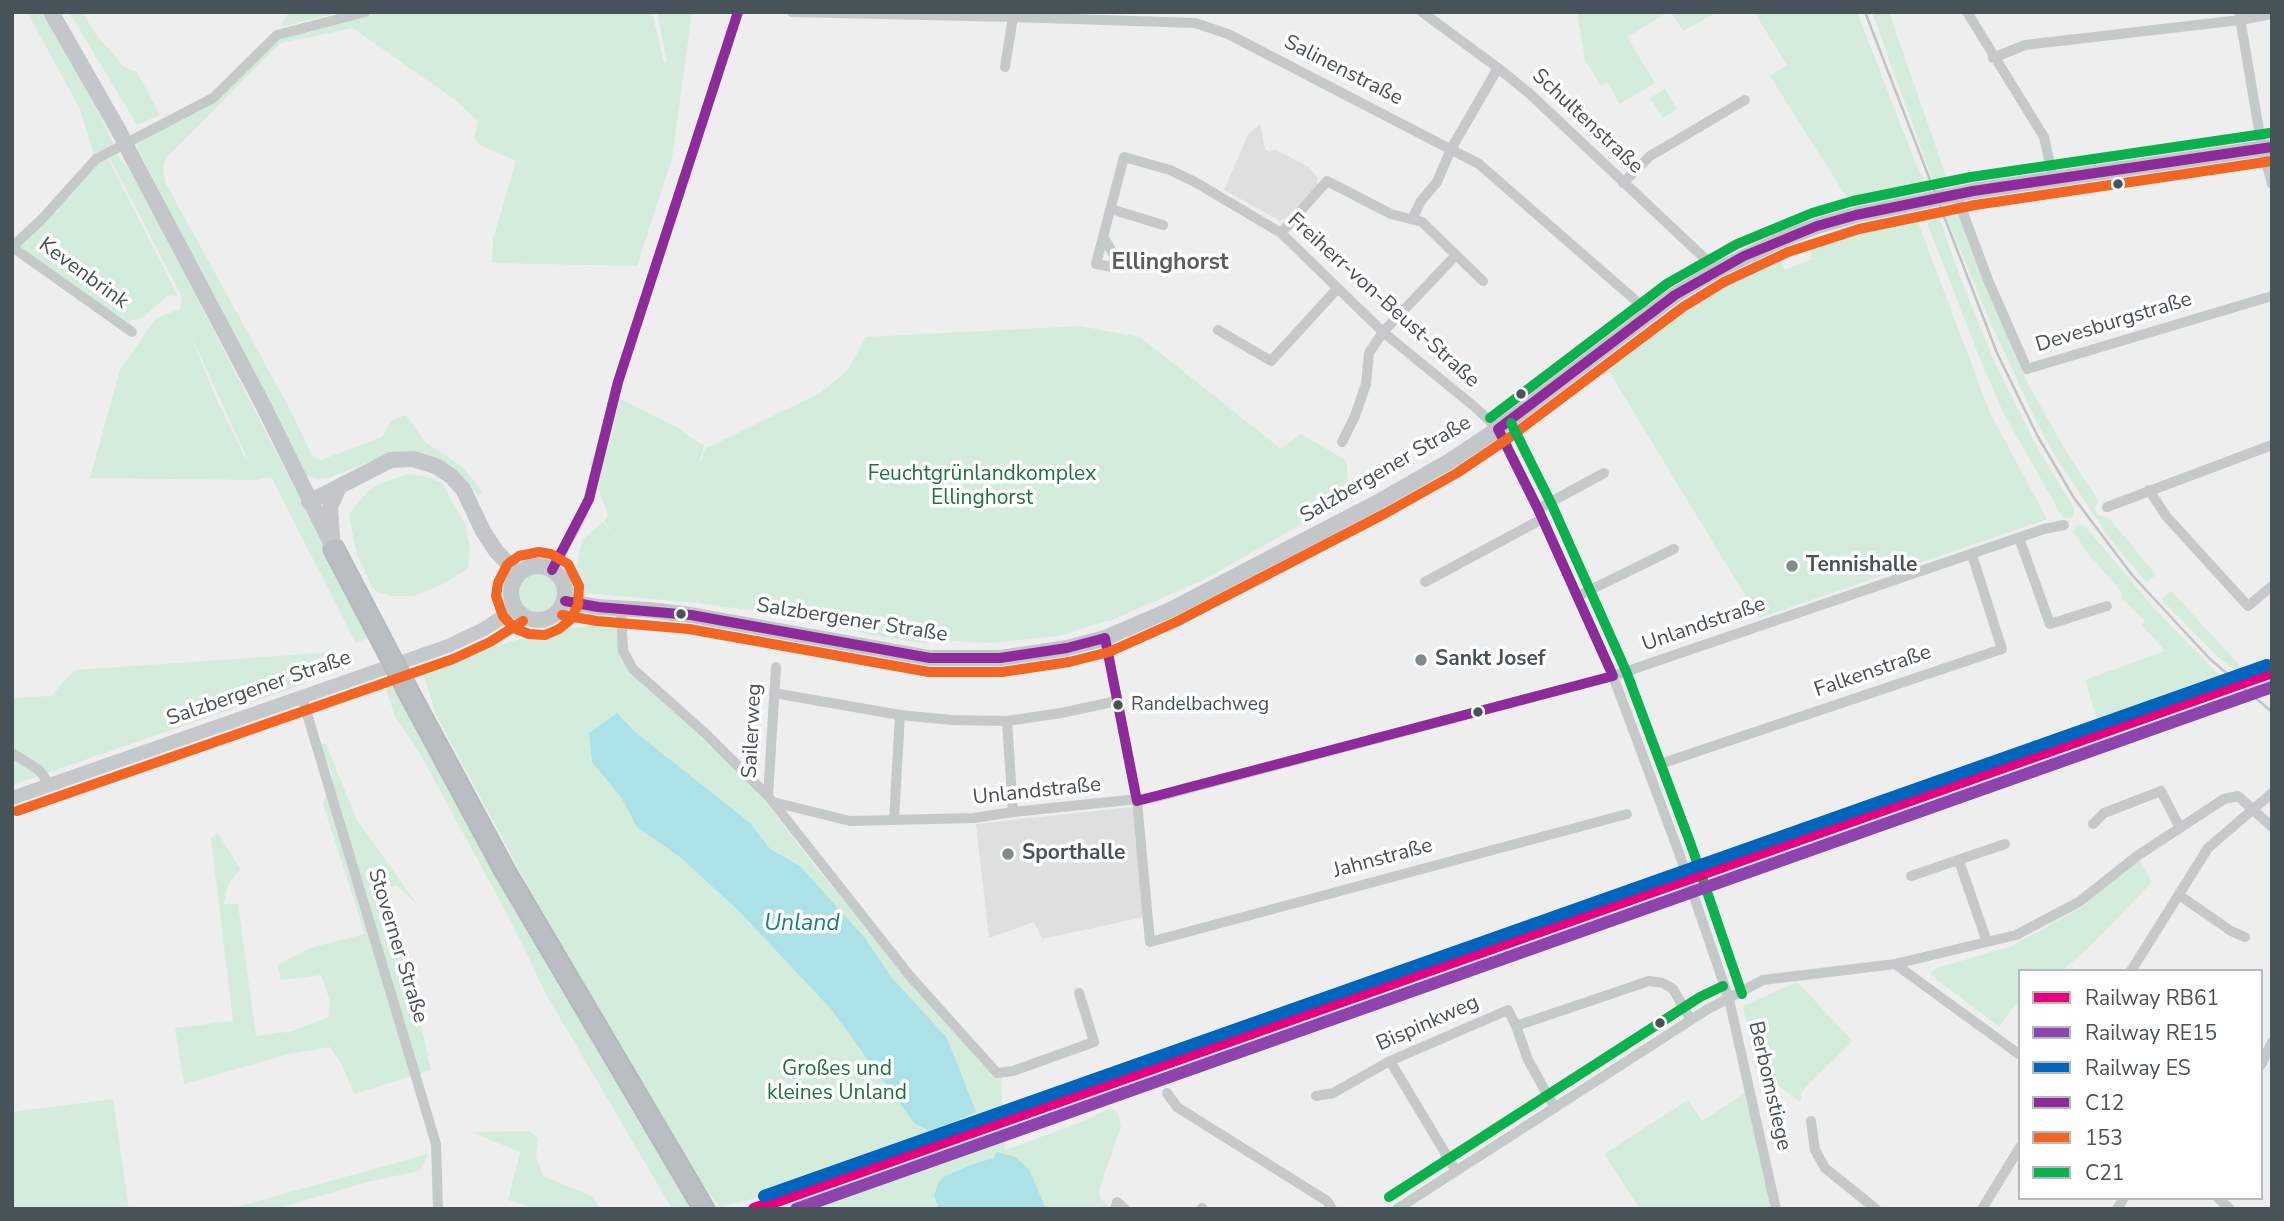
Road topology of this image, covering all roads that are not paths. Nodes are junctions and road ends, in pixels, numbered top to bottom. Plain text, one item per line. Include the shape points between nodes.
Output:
1 (51, 12) edge
2 (365, 12) edge
3 (738, 12) edge
4 (792, 12) edge
5 (1422, 12) edge
6 (1967, 12) edge
7 (2272, 14) edge
8 (2239, 16) edge
9 (1013, 17) junction
10 (1993, 58) junction
11 (1005, 66) dead end
12 (1499, 68) junction
13 (1745, 100) dead end
14 (2267, 148) edge
15 (1451, 149) junction
16 (2053, 178) junction
17 (1623, 183) junction
18 (2272, 184) edge
19 (1956, 194) junction
20 (1111, 209) junction
21 (1412, 219) junction
22 (1163, 225) dead end
23 (1281, 233) junction
24 (1103, 236) dead end
25 (12, 247) edge
26 (1457, 255) junction
27 (1717, 270) junction
28 (1483, 281) dead end
29 (1337, 289) junction
30 (2272, 296) edge
31 (1650, 313) junction
32 (1218, 330) dead end
33 (132, 332) dead end
34 (1383, 332) junction
35 (1498, 429) junction
36 (1342, 442) dead end
37 (2272, 445) edge
38 (1604, 473) dead end
39 (339, 486) junction
40 (2149, 490) junction
41 (309, 502) junction
42 (2107, 507) dead end
43 (1540, 514) junction
44 (2064, 524) dead end
45 (2018, 538) junction
46 (334, 548) junction
47 (1674, 549) dead end
48 (1972, 555) junction
49 (552, 570) junction
50 (518, 574) junction
51 (1425, 582) dead end
52 (2272, 586) edge
53 (1578, 596) junction
54 (565, 601) junction
55 (2107, 606) dead end
56 (515, 609) junction
57 (621, 609) junction
58 (1105, 638) junction
59 (776, 667) dead end
60 (1613, 676) junction
61 (774, 693) junction
62 (302, 697) junction
63 (1117, 701) junction
64 (900, 715) junction
65 (1007, 721) junction
66 (12, 753) edge
67 (1663, 763) dead end
68 (50, 785) junction
69 (2272, 793) edge
70 (12, 798) edge
71 (771, 799) junction
72 (1137, 801) junction
73 (2253, 809) junction
74 (1013, 812) junction
75 (1627, 814) dead end
76 (894, 820) junction
77 (2093, 824) dead end
78 (2272, 827) edge
79 (2179, 828) junction
80 (2005, 844) dead end
81 (1959, 861) junction
82 (1911, 876) dead end
83 (2179, 895) junction
84 (2245, 937) dead end
85 (1987, 942) junction
86 (1895, 964) junction
87 (2132, 969) edge
88 (1079, 993) dead end
89 (1729, 999) junction
90 (1691, 1020) junction
91 (1516, 1026) junction
92 (2272, 1042) edge
93 (2018, 1054) edge
94 (1390, 1061) junction
95 (2263, 1061) edge
96 (1167, 1093) dead end
97 (1316, 1096) dead end
98 (1555, 1108) junction
99 (1811, 1121) dead end
100 (2018, 1150) edge
101 (1456, 1171) junction
102 (702, 1205) edge
103 (438, 1209) edge
104 (1332, 1209) edge
105 (1397, 1209) edge
106 (1776, 1209) edge
107 (1876, 1209) edge
108 (1982, 1209) edge

1 - 41 main road, bridge via 119,131
2 - 25 street via 277,35 212,99 96,159
3 - 49 street via 618,382 589,499
4 - 9 street, Salinenstraße
5 - 12 street, Schultenstraße
6 - 10 street
7 - 8 street
8 - 10 street via 2025,46
8 - 14 street
9 - 11 street
9 - 15 street, Salinenstraße via 1195,23 1228,34
10 - 16 street via 2044,137
12 - 15 street
12 - 17 street, Schultenstraße
13 - 17 street via 1650,156
14 - 16 main road, Salzbergener Straße
14 - 18 street
15 - 21 street
15 - 31 street, Salinenstraße via 1479,164
16 - 19 main road, Salzbergener Straße
17 - 27 street, Schultenstraße
19 - 27 main road, Salzbergener Straße via 1817,226
19 - 30 street, Devesburgstraße via 2027,369
20 - 22 street
20 - 23 street, Freiherr-von-Beust-Straße via 1124,157 1195,182
20 - 24 street
21 - 23 street via 1391,214 1327,181
21 - 26 street via 1423,222
23 - 29 street, Freiherr-von-Beust-Straße
25 - 33 street, Kevenbrink
26 - 28 street
26 - 34 street
27 - 31 main road, Salzbergener Straße
29 - 32 street via 1271,362
29 - 34 street, Freiherr-von-Beust-Straße
31 - 35 main road, Salzbergener Straße
34 - 35 street, Freiherr-von-Beust-Straße
34 - 36 street via 1369,353 1366,384
35 - 43 street, Berbomstiege
35 - 58 main road, Salzbergener Straße via 1380,501 1170,610
37 - 40 street
38 - 43 street
39 - 41 main road
39 - 46 main road via 330,507
39 - 50 main road via 391,460 413,459 436,466 463,489 496,551
40 - 42 street
40 - 52 street via 2166,516 2248,606
41 - 46 main road
43 - 51 street
43 - 53 street, Berbomstiege
44 - 45 street, Unlandstraße
45 - 48 street, Unlandstraße
45 - 55 street via 2050,624
46 - 102 highway, bridge via 518,894
47 - 53 street
48 - 60 street, Unlandstraße
48 - 67 street, Falkenstraße via 2002,649
49 - 50 main road via 538,566
49 - 54 main road via 565,586
50 - 56 main road via 510,595
53 - 60 street, Berbomstiege
54 - 56 main road via 552,617 542,621 523,617
54 - 57 main road, Salzbergener Straße
56 - 62 main road, Salzbergener Straße via 448,646
57 - 58 main road, Salzbergener Straße via 691,614 930,658 1000,658
57 - 71 street via 623,651 633,668
58 - 63 street
59 - 61 street, Sailerweg
60 - 72 street, Unlandstraße
60 - 89 street, Berbomstiege
61 - 64 street
61 - 71 street, Sailerweg
62 - 68 main road, Salzbergener Straße
62 - 103 street, Stoverner Straße via 436,1144
63 - 65 street
63 - 72 street
64 - 65 street
64 - 76 street
65 - 74 street
66 - 68 street via 39,770
68 - 70 main road, Salzbergener Straße
69 - 73 street
71 - 76 street, Unlandstraße via 850,821
71 - 88 street via 910,976 997,1073 1094,1042
72 - 74 street, Unlandstraße
72 - 75 street, Jahnstraße via 1150,942
73 - 78 street
73 - 79 street via 2238,796 2224,799
73 - 83 street via 2208,848
74 - 76 street, Unlandstraße
77 - 79 street via 2104,814 2161,791
79 - 85 street via 2080,902 2016,935
80 - 81 street
81 - 82 street
81 - 85 street
83 - 84 street
83 - 87 street
85 - 86 street
86 - 89 street via 1763,980
86 - 93 street
89 - 90 street
89 - 106 street, Berbomstiege
90 - 91 street via 1672,989 1649,981
90 - 98 street
91 - 94 street, Bispinkweg via 1508,1010
91 - 98 street via 1528,1060
92 - 95 street
94 - 97 street, Bispinkweg via 1333,1093
94 - 101 street
96 - 104 street via 1177,1107 1327,1201
98 - 101 street
99 - 107 street via 1815,1150 1825,1168
100 - 108 street
101 - 105 street

